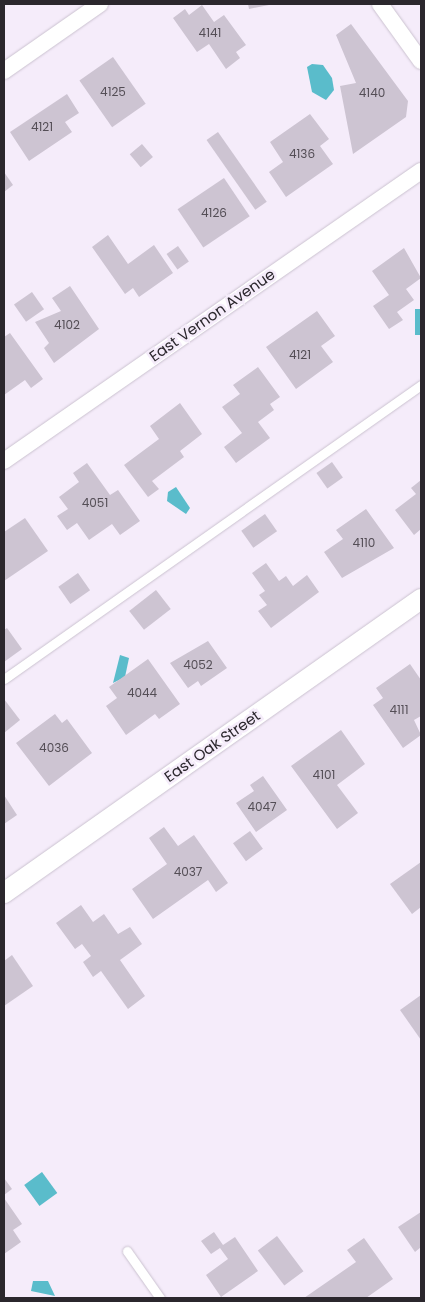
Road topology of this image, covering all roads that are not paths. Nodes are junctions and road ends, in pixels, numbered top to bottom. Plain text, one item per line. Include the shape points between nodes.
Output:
1 (100, 4) edge
2 (382, 5) edge
3 (421, 61) edge
4 (4, 71) edge
5 (421, 171) edge
6 (421, 385) edge
7 (4, 460) edge
8 (421, 599) edge
9 (4, 679) edge
10 (4, 893) edge
11 (127, 1251) dead end
12 (160, 1298) edge

1 - 4 street
2 - 3 street
5 - 7 street, East Vernon Avenue
6 - 9 lane
8 - 10 street, East Oak Street
11 - 12 lane

